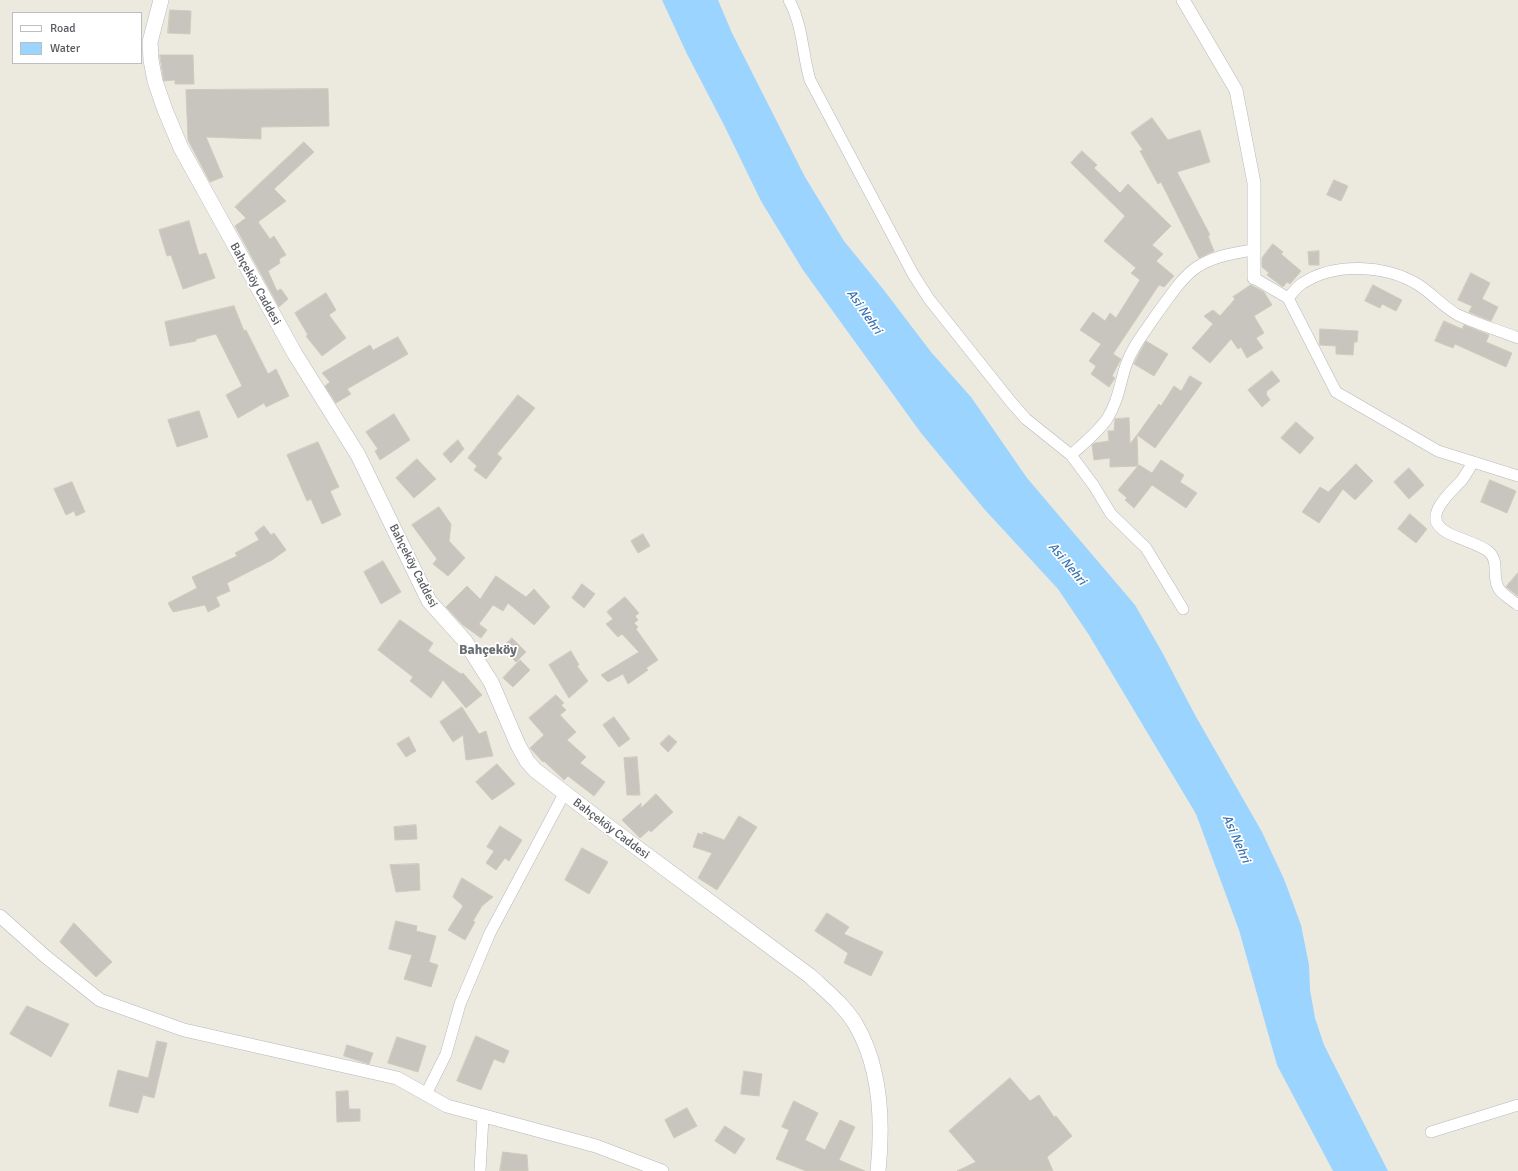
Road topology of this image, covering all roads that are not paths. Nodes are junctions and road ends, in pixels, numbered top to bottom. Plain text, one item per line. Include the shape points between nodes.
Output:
1 (161, 0) edge
2 (789, 0) edge
3 (1183, 0) edge
4 (1254, 250) junction
5 (1254, 278) joint
6 (1288, 298) junction
7 (1518, 338) edge
8 (1071, 455) junction
9 (1473, 462) junction
10 (1518, 476) edge
11 (1518, 605) edge
12 (1183, 609) dead end
13 (564, 794) junction
14 (0, 916) edge
15 (426, 1094) junction
16 (1518, 1105) edge
17 (483, 1117) junction
18 (1431, 1132) dead end
19 (480, 1171) edge
20 (662, 1171) edge
21 (878, 1171) edge

1 - 13 main road, Bahçeköy Caddesi via 150,42 151,60 155,81 181,148 295,354 358,455 429,601 465,641 485,673 527,761
2 - 8 street via 800,25 810,80 913,274 929,299 1010,402 1026,419
3 - 4 street via 1236,90 1254,183
4 - 5 street
4 - 8 street via 1211,259 1194,268 1181,280 1133,349 1116,401 1107,418 1095,434
5 - 6 street
6 - 7 street via 1302,283 1318,275 1340,270 1377,270 1398,274 1418,284 1458,315
6 - 9 street via 1336,392 1438,451
8 - 12 street via 1111,514 1154,558
9 - 10 street
9 - 11 street via 1461,481 1441,502 1436,517 1439,526 1446,532 1488,552 1495,559 1495,578 1499,589
13 - 15 street via 490,933 460,1004 446,1054
13 - 21 main road, Bahçeköy Caddesi via 810,976 837,1000 856,1024 867,1050 876,1083 881,1112
14 - 15 street via 100,1000 184,1030 397,1078
15 - 17 street via 447,1106
16 - 18 street
17 - 19 street
17 - 20 street via 596,1146

